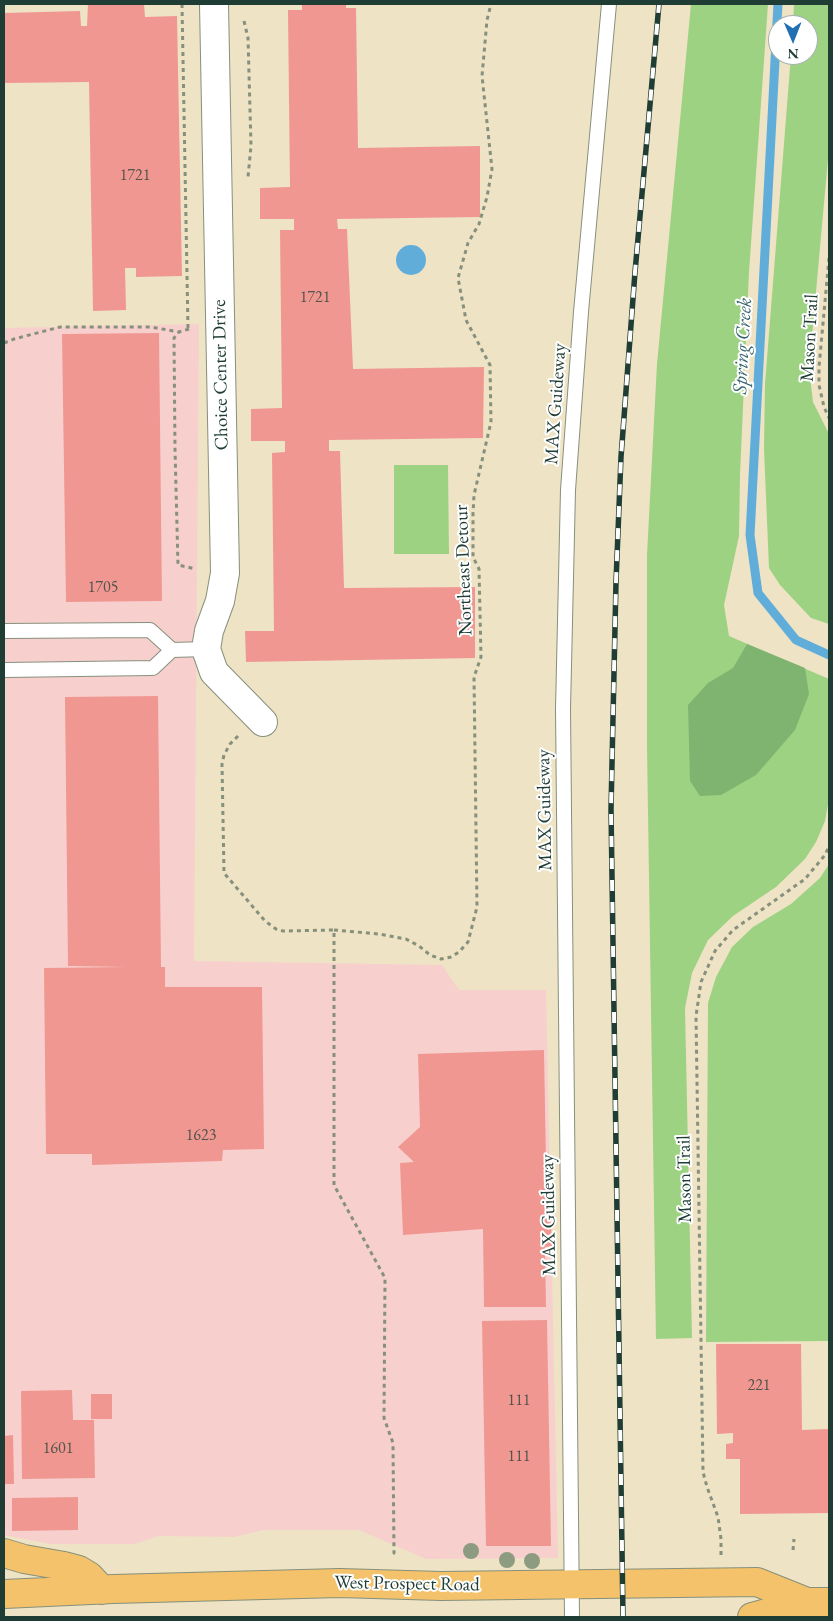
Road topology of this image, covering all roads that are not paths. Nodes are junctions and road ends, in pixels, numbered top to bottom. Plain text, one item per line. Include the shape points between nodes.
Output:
1 (214, 4) edge
2 (609, 4) edge
3 (4, 631) edge
4 (206, 648) junction
5 (172, 650) junction
6 (4, 670) edge
7 (253, 726) road end
8 (4, 1553) edge
9 (572, 1584) junction
10 (102, 1590) junction
11 (4, 1594) edge
12 (815, 1607) edge
13 (572, 1617) edge
14 (752, 1617) edge

1 - 4 street, Choice Center Drive via 225,574
2 - 9 lane, MAX Guideway via 568,490 564,650
3 - 5 lane via 150,630
4 - 5 lane
4 - 7 street via 214,672
5 - 6 lane via 153,668
8 - 10 main road via 79,1570
9 - 10 main road, West Prospect Road via 441,1586 340,1582
9 - 12 main road, West Prospect Road via 757,1582
9 - 13 lane, MAX Guideway
10 - 11 main road, West Prospect Road
12 - 14 main road, West Prospect Road

